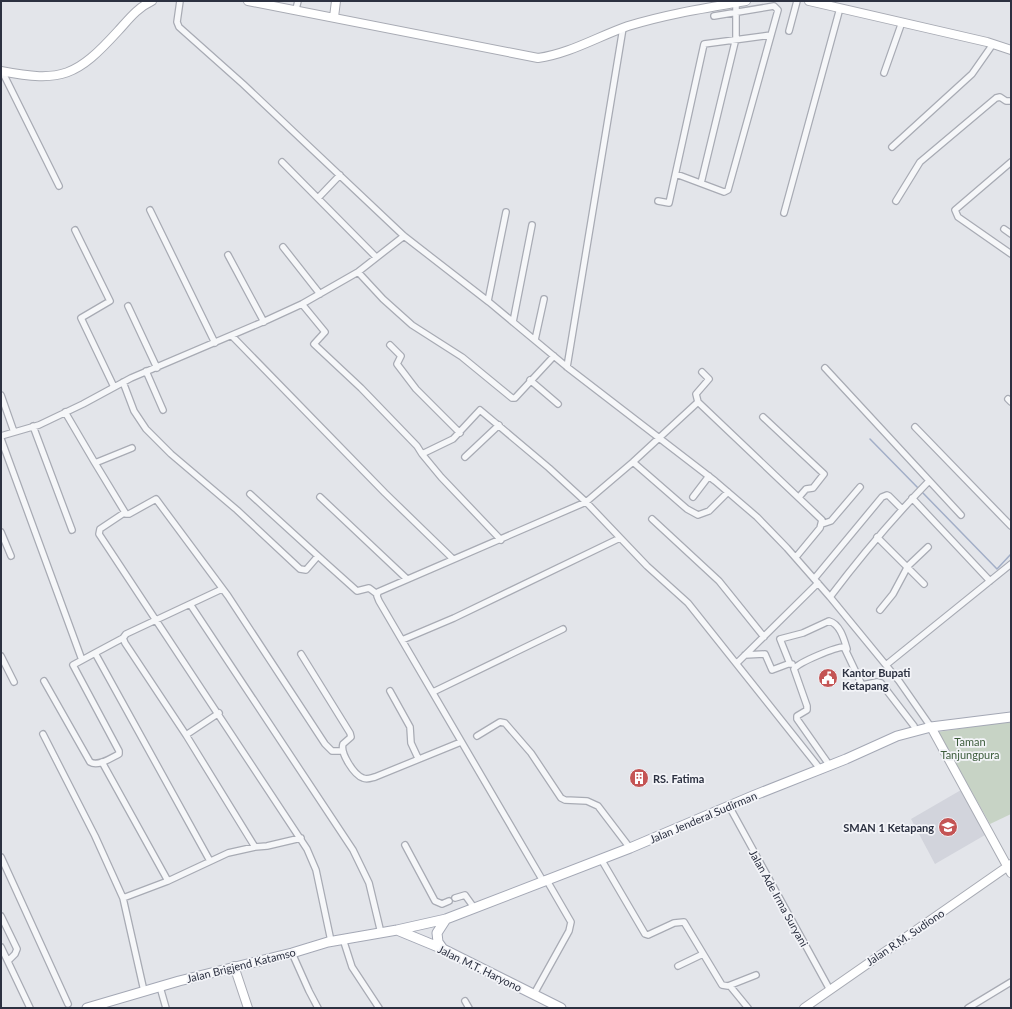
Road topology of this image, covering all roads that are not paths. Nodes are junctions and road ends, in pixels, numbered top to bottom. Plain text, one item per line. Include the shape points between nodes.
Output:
1 (152, 1) edge
2 (180, 1) edge
3 (248, 1) edge
4 (336, 1) edge
5 (746, 1) edge
6 (797, 1) edge
7 (809, 1) edge
8 (736, 3) junction
9 (297, 5) edge
10 (840, 8) junction
11 (736, 13) junction
12 (714, 16) dead end
13 (334, 17) junction
14 (902, 22) junction
15 (623, 28) junction
16 (789, 31) dead end
17 (771, 35) junction
18 (736, 38) junction
19 (993, 44) junction
20 (1011, 50) edge
21 (2, 71) edge
22 (884, 73) dead end
23 (1011, 101) edge
24 (892, 147) dead end
25 (282, 162) dead end
26 (1011, 162) edge
27 (676, 174) junction
28 (340, 176) junction
29 (701, 183) junction
30 (58, 186) dead end
31 (319, 197) junction
32 (658, 201) dead end
33 (896, 201) dead end
34 (150, 210) dead end
35 (506, 212) dead end
36 (784, 213) dead end
37 (532, 225) dead end
38 (1004, 229) dead end
39 (75, 230) dead end
40 (1011, 234) edge
41 (404, 236) junction
42 (283, 247) dead end
43 (1011, 254) edge
44 (228, 256) dead end
45 (376, 258) junction
46 (358, 272) junction
47 (320, 294) junction
48 (544, 299) dead end
49 (488, 301) junction
50 (302, 304) junction
51 (128, 306) dead end
52 (264, 322) junction
53 (513, 322) junction
54 (232, 336) junction
55 (535, 340) junction
56 (215, 343) junction
57 (390, 346) dead end
58 (554, 356) junction
59 (567, 367) junction
60 (157, 368) junction
61 (825, 368) dead end
62 (146, 371) junction
63 (702, 372) dead end
64 (530, 380) junction
65 (123, 382) junction
66 (114, 387) junction
67 (1, 395) edge
68 (698, 402) junction
69 (558, 404) dead end
70 (163, 410) dead end
71 (65, 412) junction
72 (763, 417) dead end
73 (499, 425) junction
74 (33, 426) junction
75 (915, 427) dead end
76 (14, 432) junction
77 (460, 433) junction
78 (1, 438) edge
79 (658, 438) junction
80 (132, 448) dead end
81 (422, 454) junction
82 (465, 457) dead end
83 (633, 462) junction
84 (95, 463) junction
85 (709, 476) junction
86 (929, 481) junction
87 (860, 487) dead end
88 (728, 492) junction
89 (250, 494) dead end
90 (320, 497) dead end
91 (693, 497) dead end
92 (799, 497) junction
93 (912, 498) junction
94 (586, 502) junction
95 (902, 509) junction
96 (124, 513) junction
97 (961, 515) dead end
98 (652, 519) dead end
99 (822, 524) junction
100 (1011, 526) edge
101 (72, 530) dead end
102 (1, 532) edge
103 (877, 537) junction
104 (620, 538) junction
105 (501, 540) junction
106 (928, 547) dead end
107 (11, 556) dead end
108 (318, 556) junction
109 (796, 558) junction
110 (453, 559) junction
111 (1011, 564) edge
112 (908, 566) junction
113 (408, 579) junction
114 (816, 581) junction
115 (990, 581) junction
116 (924, 584) dead end
117 (222, 588) junction
118 (377, 594) junction
119 (830, 597) junction
120 (190, 604) junction
121 (880, 610) dead end
122 (156, 620) junction
123 (563, 629) dead end
124 (764, 637) junction
125 (123, 638) junction
126 (402, 640) junction
127 (847, 649) junction
128 (95, 654) junction
129 (301, 654) dead end
130 (745, 655) junction
131 (1, 656) edge
132 (82, 660) junction
133 (737, 663) junction
134 (790, 664) junction
135 (797, 665) junction
136 (886, 665) junction
137 (44, 681) dead end
138 (14, 682) dead end
139 (390, 691) dead end
140 (433, 692) junction
141 (219, 713) junction
142 (1011, 716) edge
143 (931, 728) junction
144 (915, 731) junction
145 (43, 734) dead end
146 (186, 735) junction
147 (477, 736) dead end
148 (461, 742) junction
149 (342, 751) junction
150 (418, 758) junction
151 (102, 762) junction
152 (825, 768) junction
153 (728, 806) junction
154 (301, 838) junction
155 (405, 845) dead end
156 (255, 847) junction
157 (630, 848) junction
158 (1, 857) edge
159 (602, 859) junction
160 (210, 861) junction
161 (1010, 868) edge
162 (168, 880) junction
163 (544, 880) junction
164 (123, 898) junction
165 (475, 909) junction
166 (1, 916) edge
167 (446, 920) junction
168 (397, 930) junction
169 (381, 933) junction
170 (343, 939) junction
171 (331, 941) junction
172 (1, 947) edge
173 (443, 949) junction
174 (292, 953) junction
175 (703, 954) junction
176 (8, 961) junction
177 (234, 966) junction
178 (678, 966) dead end
179 (756, 975) dead end
180 (1011, 982) edge
181 (730, 986) junction
182 (160, 987) junction
183 (830, 990) junction
184 (144, 991) junction
185 (534, 994) junction
186 (464, 1001) dead end
187 (69, 1006) edge
188 (30, 1008) edge
189 (87, 1008) edge
190 (166, 1008) edge
191 (248, 1008) edge
192 (318, 1008) edge
193 (379, 1008) edge
194 (468, 1008) edge
195 (561, 1008) edge
196 (748, 1008) edge
197 (804, 1008) edge
198 (968, 1008) edge

1 - 21 street via 137,10 95,56 75,70 52,75
2 - 28 street via 177,22 179,27
3 - 9 street
4 - 13 street
5 - 8 street
6 - 16 street
7 - 10 street
8 - 11 street
8 - 15 street via 680,12
9 - 13 street
10 - 14 street
10 - 36 street
11 - 12 street
11 - 17 street via 776,7 778,11
11 - 18 street
13 - 15 street via 538,58 552,56
14 - 19 street
14 - 22 street
15 - 59 street
17 - 18 street
17 - 29 street via 728,190 724,192
18 - 27 street via 704,44
18 - 29 street
19 - 20 street
19 - 24 street via 972,74
21 - 30 street
23 - 33 street via 996,98 930,153 913,170
25 - 31 street
26 - 43 street via 955,210 958,217
27 - 29 street
27 - 32 street via 668,204
28 - 31 street
28 - 41 street
31 - 45 street
34 - 56 street
35 - 49 street
37 - 53 street
38 - 40 street
39 - 66 street via 110,301 81,318
41 - 45 street
41 - 49 street
42 - 47 street
44 - 52 street
45 - 46 street
46 - 47 street
46 - 64 street via 383,299 412,324 462,357 512,398 515,398
47 - 50 street
48 - 55 street
49 - 53 street
50 - 52 street
50 - 81 street via 325,332 314,344 361,388
51 - 60 street
52 - 54 street
53 - 55 street
54 - 56 street
54 - 110 street
55 - 58 street
56 - 60 street
57 - 77 street via 401,356 397,364 413,386
58 - 59 street
58 - 64 street
59 - 79 street
60 - 62 street
61 - 86 street
62 - 65 street
62 - 70 street
63 - 68 street via 709,379 696,394
64 - 69 street
65 - 66 street
65 - 108 street via 138,418 171,454 237,510 300,569 306,570
66 - 71 street
67 - 76 street
68 - 79 street
68 - 92 street
71 - 74 street
71 - 84 street
72 - 92 street via 824,474 814,488 806,489
73 - 77 street via 480,410
73 - 82 street
73 - 94 street
74 - 76 street
74 - 101 street
75 - 100 street
76 - 78 street
77 - 81 street via 447,443
78 - 132 street
79 - 83 street
79 - 85 street
80 - 84 street
81 - 105 street
83 - 88 street via 687,509 698,515 709,511
83 - 94 street
84 - 96 street
85 - 88 street
85 - 91 street
86 - 93 street
86 - 97 street
87 - 99 street via 830,521
88 - 109 street
89 - 108 street
90 - 113 street
92 - 99 street via 821,518
93 - 95 street
93 - 115 street
94 - 104 street
94 - 105 street
95 - 103 street
95 - 114 street via 889,496 882,497
96 - 117 street via 128,515 156,499
96 - 122 street via 100,529 99,534
98 - 124 street via 719,581
99 - 109 street
102 - 107 street
103 - 112 street
103 - 119 street
104 - 126 street via 454,618
104 - 133 street via 688,603
105 - 110 street
106 - 112 street
108 - 118 street via 357,591 369,588
109 - 114 street
110 - 113 street
111 - 115 street
112 - 116 street
112 - 121 street via 892,597
113 - 118 street
114 - 119 street
114 - 124 street
115 - 136 street
117 - 120 street
117 - 149 street via 325,744 332,751
118 - 126 street
119 - 136 street
120 - 122 street
120 - 169 street via 353,850 369,883
122 - 125 street via 127,633
122 - 141 street
123 - 140 street
124 - 130 street
125 - 128 street
125 - 146 street
126 - 140 street
127 - 134 street via 840,632 829,621 803,633 780,639
127 - 135 street via 841,647
127 - 144 street via 862,685 881,683
128 - 132 street
128 - 160 street
129 - 149 street via 351,735 342,745
130 - 133 street
130 - 134 street via 765,654 772,670
131 - 138 street
132 - 151 street via 73,665 119,752
133 - 152 street
134 - 135 street
135 - 152 street via 794,672 807,710 797,716 797,719
136 - 143 street
137 - 151 street via 90,762
139 - 150 street via 410,727 411,743
140 - 148 street
141 - 146 street
141 - 154 street
142 - 143 main road, Jalan Jenderal Sudirman
143 - 144 main road, Jalan Jenderal Sudirman
143 - 161 street
144 - 152 main road, Jalan Jenderal Sudirman via 897,736
145 - 164 street via 95,836
146 - 156 street
147 - 157 street via 500,722 505,723 524,745 561,798 591,802 598,806
148 - 150 street
148 - 163 street
149 - 150 street via 356,773 368,779
151 - 162 street
152 - 153 main road, Jalan Jenderal Sudirman
153 - 157 main road, Jalan Jenderal Sudirman
153 - 183 street, Jalan Ade Irma Suryani
154 - 156 street
154 - 171 street via 315,866
155 - 165 street via 436,901 442,904 465,895
156 - 160 street via 235,850
157 - 159 main road, Jalan Jenderal Sudirman
158 - 187 street
159 - 163 main road, Jalan Jenderal Sudirman
159 - 175 street via 645,934 684,922
160 - 162 street
161 - 183 street, Jalan R.M. Sudiono via 930,919
162 - 164 street
163 - 165 main road, Jalan Jenderal Sudirman
163 - 185 street via 571,922 569,931
164 - 184 street
165 - 167 main road, Jalan Jenderal Sudirman
166 - 176 street via 17,949
167 - 168 main road, Jalan Jenderal Sudirman
167 - 173 main road via 437,933 438,942
168 - 169 main road, Jalan Brigjend Katamso
168 - 173 main road, Jalan M.T. Haryono
169 - 170 main road, Jalan Brigjend Katamso
170 - 171 main road, Jalan Brigjend Katamso
170 - 193 street via 352,967
171 - 174 main road, Jalan Brigjend Katamso
172 - 176 street
173 - 185 main road, Jalan M.T. Haryono
174 - 177 main road, Jalan Brigjend Katamso
174 - 192 street
175 - 178 street
175 - 181 street via 720,983
176 - 188 street
177 - 182 main road, Jalan Brigjend Katamso
177 - 191 street
179 - 181 street
180 - 198 street
181 - 196 street
182 - 184 main road, Jalan Brigjend Katamso
182 - 190 street
183 - 197 street, Jalan R.M. Sudiono
184 - 189 main road, Jalan Brigjend Katamso
185 - 195 main road, Jalan M.T. Haryono
186 - 194 street

